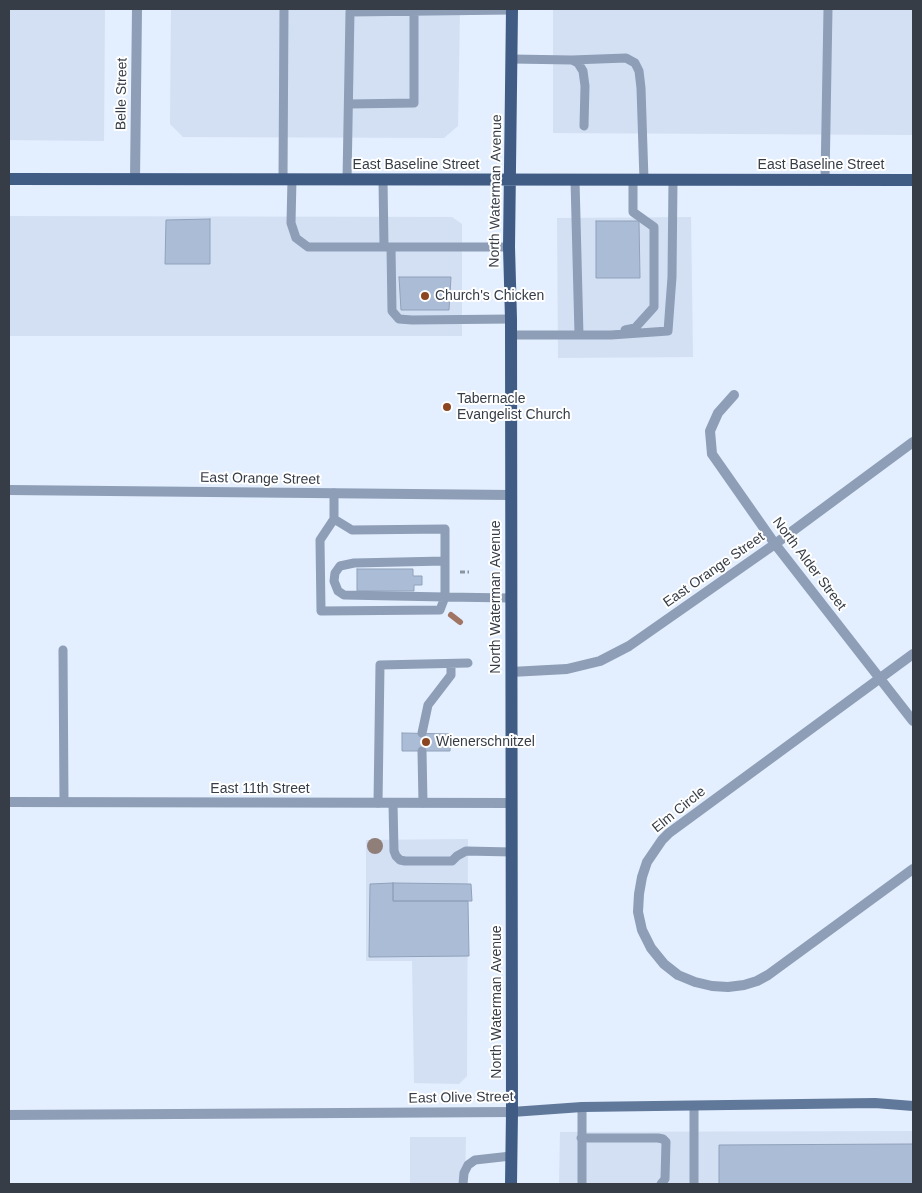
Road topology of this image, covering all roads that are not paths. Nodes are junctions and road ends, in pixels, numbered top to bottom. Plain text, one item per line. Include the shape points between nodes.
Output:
1 (137, 9) edge
2 (284, 9) edge
3 (512, 9) edge
4 (828, 9) edge
5 (350, 10) edge
6 (414, 11) junction
7 (512, 59) junction
8 (572, 60) junction
9 (349, 104) junction
10 (584, 126) dead end
11 (9, 179) edge
12 (135, 180) junction
13 (287, 180) junction
14 (347, 180) junction
15 (383, 180) junction
16 (510, 180) junction
17 (575, 180) junction
18 (638, 180) junction
19 (673, 180) junction
20 (825, 180) junction
21 (913, 180) edge
22 (388, 247) junction
23 (509, 247) junction
24 (511, 319) junction
25 (511, 335) junction
26 (579, 335) junction
27 (611, 335) junction
28 (734, 395) dead end
29 (913, 442) edge
30 (9, 490) edge
31 (334, 493) junction
32 (511, 494) junction
33 (334, 519) junction
34 (775, 544) junction
35 (445, 561) junction
36 (445, 597) junction
37 (511, 598) junction
38 (63, 650) dead end
39 (913, 654) edge
40 (451, 664) junction
41 (468, 664) dead end
42 (511, 672) junction
43 (880, 679) junction
44 (913, 721) edge
45 (422, 734) dead end
46 (422, 751) dead end
47 (9, 802) edge
48 (64, 802) junction
49 (378, 803) junction
50 (393, 803) junction
51 (423, 803) junction
52 (512, 803) junction
53 (512, 852) junction
54 (913, 869) edge
55 (694, 1106) junction
56 (913, 1106) edge
57 (582, 1107) junction
58 (512, 1112) junction
59 (9, 1115) edge
60 (581, 1138) junction
61 (511, 1156) junction
62 (462, 1184) edge
63 (511, 1184) edge
64 (582, 1184) edge
65 (661, 1184) edge
66 (694, 1184) edge

1 - 12 street, Belle Street
2 - 13 lane
3 - 6 lane
3 - 7 main road, North Waterman Avenue
4 - 20 lane
5 - 6 lane
5 - 9 lane
6 - 9 lane via 414,103
7 - 8 lane
7 - 16 main road, North Waterman Avenue
8 - 10 lane via 583,71
8 - 18 lane via 626,58 635,63 641,88
9 - 14 lane
11 - 12 main road, East Baseline Street
12 - 13 main road, East Baseline Street
13 - 14 main road, East Baseline Street
13 - 22 lane via 291,223 296,238 308,247
14 - 15 main road, East Baseline Street
15 - 16 main road, East Baseline Street
15 - 22 lane
16 - 17 main road, East Baseline Street
16 - 23 main road, North Waterman Avenue
17 - 18 main road, East Baseline Street
17 - 26 lane
18 - 19 main road, East Baseline Street
18 - 27 lane via 633,212 654,227 654,307 635,328
19 - 20 main road, East Baseline Street
19 - 27 lane via 668,331
20 - 21 main road, East Baseline Street
22 - 23 lane
22 - 24 lane via 392,310 399,319
23 - 24 main road, North Waterman Avenue
24 - 25 main road, North Waterman Avenue
25 - 26 lane
25 - 32 main road, North Waterman Avenue
26 - 27 lane
28 - 34 street, North Alder Street via 718,413 710,431 712,454
29 - 34 street, East Orange Street
30 - 31 street, East Orange Street
31 - 32 street, East Orange Street
31 - 33 lane
32 - 37 main road, North Waterman Avenue
33 - 35 lane via 352,530 445,529
33 - 36 lane via 320,540 320,611 440,610
34 - 42 street, East Orange Street via 629,646 600,661 567,669
34 - 43 street, North Alder Street
35 - 36 lane
35 - 36 lane via 354,563 340,566 334,581 338,592 344,595
36 - 37 lane
37 - 42 main road, North Waterman Avenue
38 - 48 lane
39 - 43 street, Elm Circle
40 - 41 lane
40 - 45 lane via 451,675 428,705
40 - 49 lane via 380,665
42 - 52 main road, North Waterman Avenue
43 - 44 street, North Alder Street
43 - 54 street, Elm Circle via 662,840 647,862 638,912 651,948 678,975 712,986 744,985 768,975
46 - 51 lane
47 - 48 street, East 11th Street
48 - 49 street, East 11th Street
49 - 50 street, East 11th Street
50 - 51 street, East 11th Street
50 - 53 lane via 394,851 400,860 452,861 466,851
51 - 52 street, East 11th Street
52 - 53 main road, North Waterman Avenue
53 - 58 main road, North Waterman Avenue
55 - 56 street, East Olive Street via 875,1103
55 - 57 street, East Olive Street
55 - 66 lane
57 - 58 street, East Olive Street
57 - 60 lane
58 - 59 street, East Olive Street
58 - 61 main road, North Waterman Avenue
60 - 64 lane
60 - 65 lane via 663,1139 666,1142 665,1179
61 - 62 lane via 475,1160 468,1165
61 - 63 main road, North Waterman Avenue

